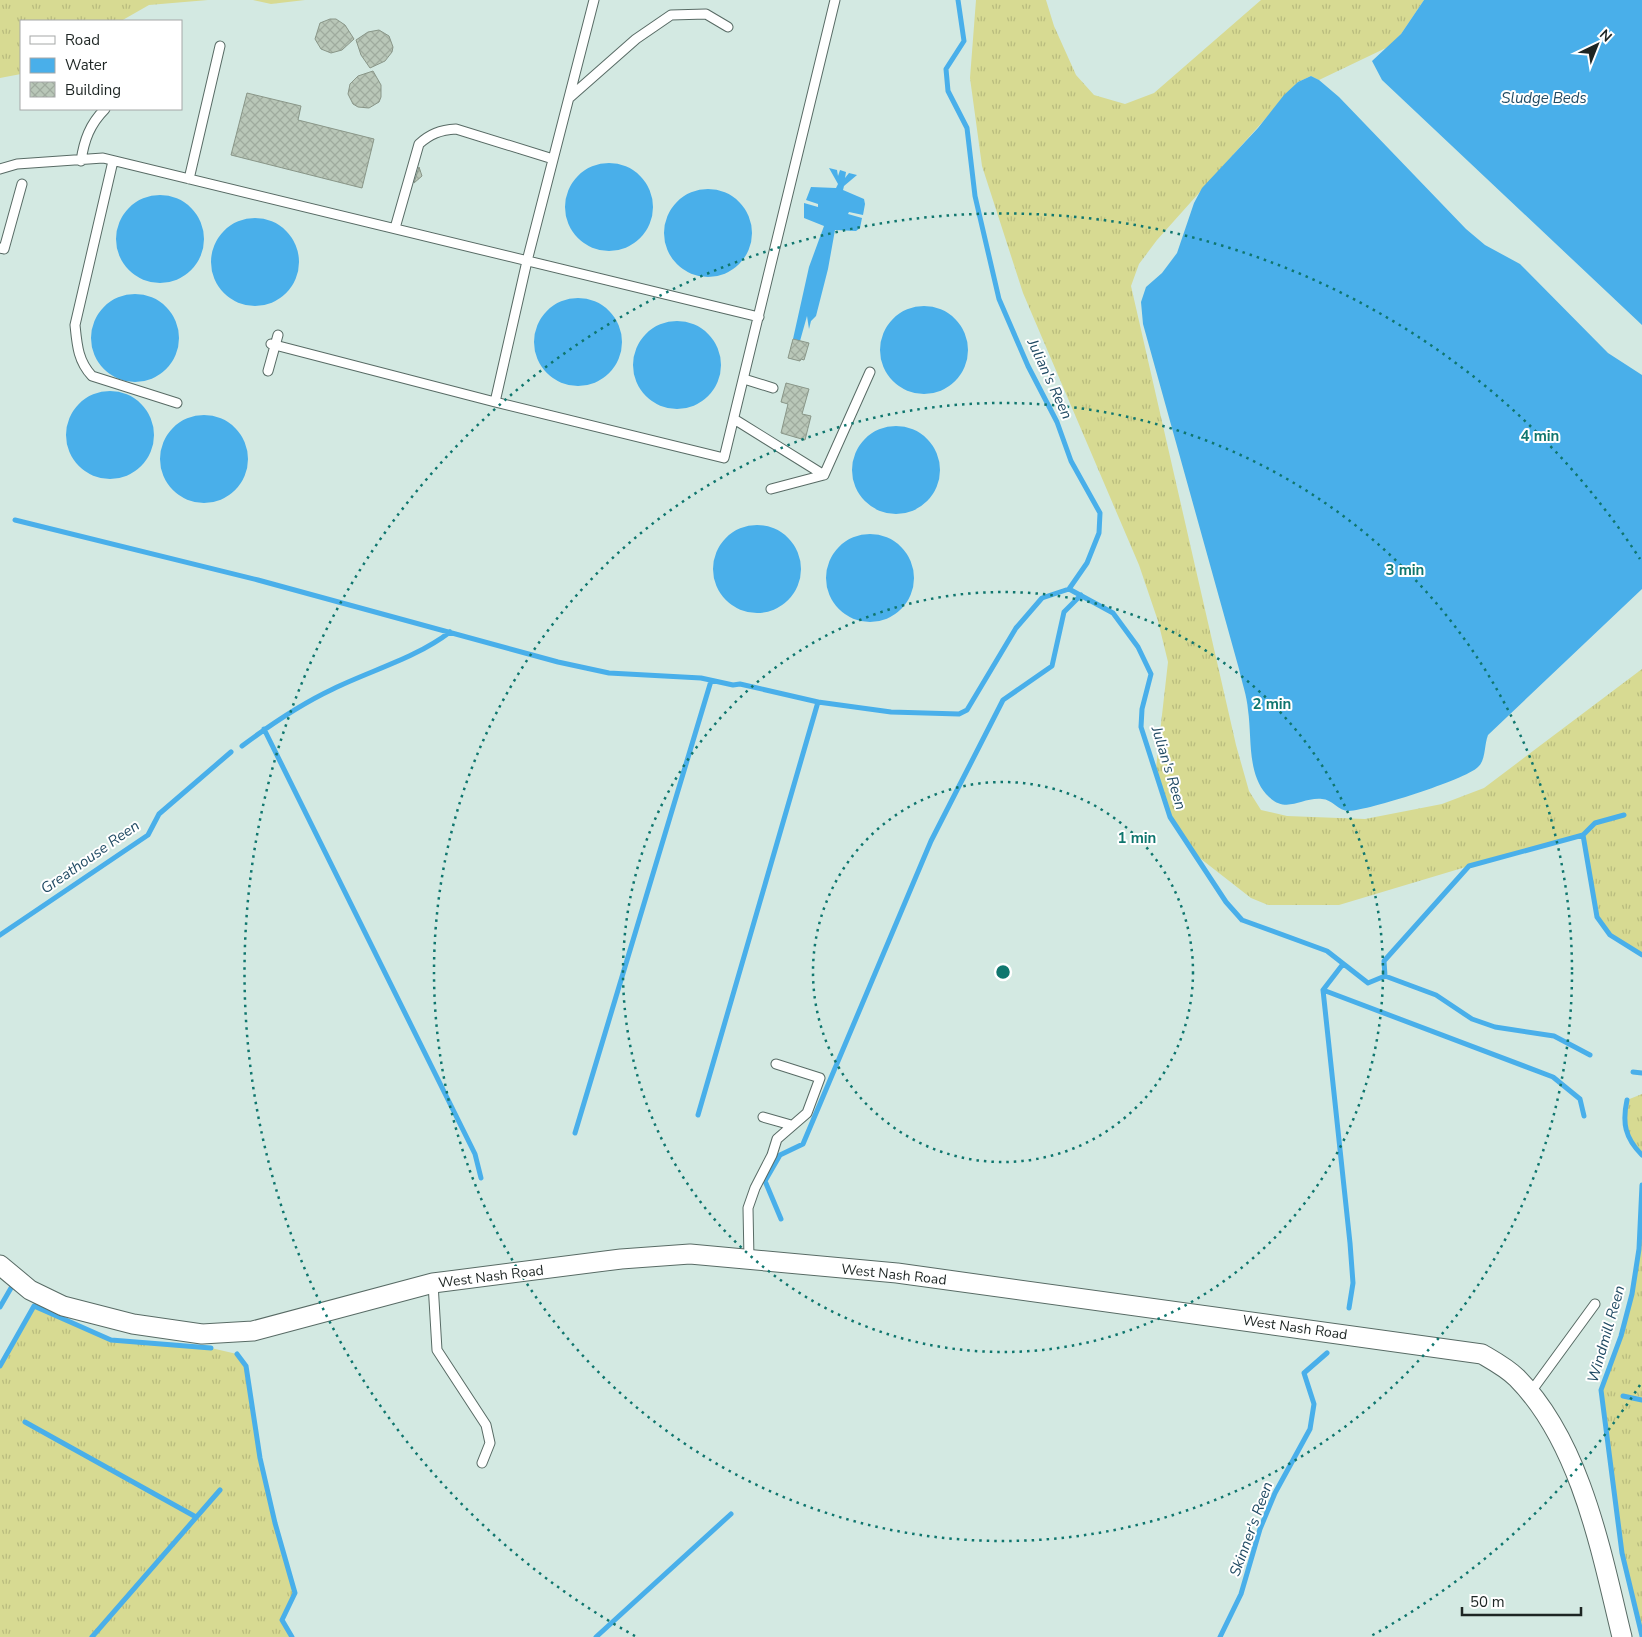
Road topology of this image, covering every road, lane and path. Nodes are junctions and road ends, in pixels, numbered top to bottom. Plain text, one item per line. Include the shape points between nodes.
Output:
1 (594, 0) edge
2 (835, 0) edge
3 (728, 27) dead end
4 (220, 46) dead end
5 (569, 98) junction
6 (104, 110) edge
7 (553, 159) junction
8 (81, 160) junction
9 (113, 161) junction
10 (0, 169) edge
11 (189, 179) junction
12 (22, 184) dead end
13 (394, 228) junction
14 (0, 248) edge
15 (527, 261) junction
16 (759, 317) junction
17 (278, 335) dead end
18 (274, 344) junction
19 (268, 371) dead end
20 (870, 372) dead end
21 (744, 379) junction
22 (773, 388) dead end
23 (495, 402) junction
24 (177, 403) dead end
25 (734, 419) junction
26 (824, 475) junction
27 (771, 489) dead end
28 (776, 1064) dead end
29 (763, 1117) dead end
30 (791, 1125) junction
31 (749, 1259) junction
32 (0, 1265) edge
33 (433, 1283) junction
34 (1595, 1304) dead end
35 (1530, 1393) junction
36 (482, 1463) dead end
37 (1622, 1637) edge

1 - 5 lane
2 - 16 lane
3 - 5 lane via 706,14 671,14 636,39
4 - 11 lane
5 - 7 lane
6 - 8 lane via 84,140
7 - 13 lane via 456,129 428,136 418,144
7 - 15 lane
8 - 9 lane via 103,158
8 - 10 lane via 17,164
9 - 11 lane
9 - 24 lane via 75,325 82,366 92,376
11 - 13 lane
12 - 14 lane via 4,249
13 - 15 lane
15 - 16 lane
15 - 23 lane
16 - 21 lane
17 - 18 lane
18 - 19 lane
18 - 23 lane
20 - 26 lane
21 - 22 lane
21 - 25 lane
23 - 25 lane via 724,458
25 - 26 lane
26 - 27 lane
28 - 30 lane via 820,1078 807,1113
29 - 30 lane
30 - 31 lane via 777,1139 748,1208
31 - 33 street, West Nash Road via 690,1254 631,1258
31 - 35 street, West Nash Road via 897,1273 1482,1354 1516,1376
32 - 33 street, West Nash Road via 30,1290 63,1306 133,1324 202,1334 253,1331
33 - 36 lane via 437,1350 486,1425 490,1443
34 - 35 lane
35 - 37 street, West Nash Road via 1562,1440 1574,1467

